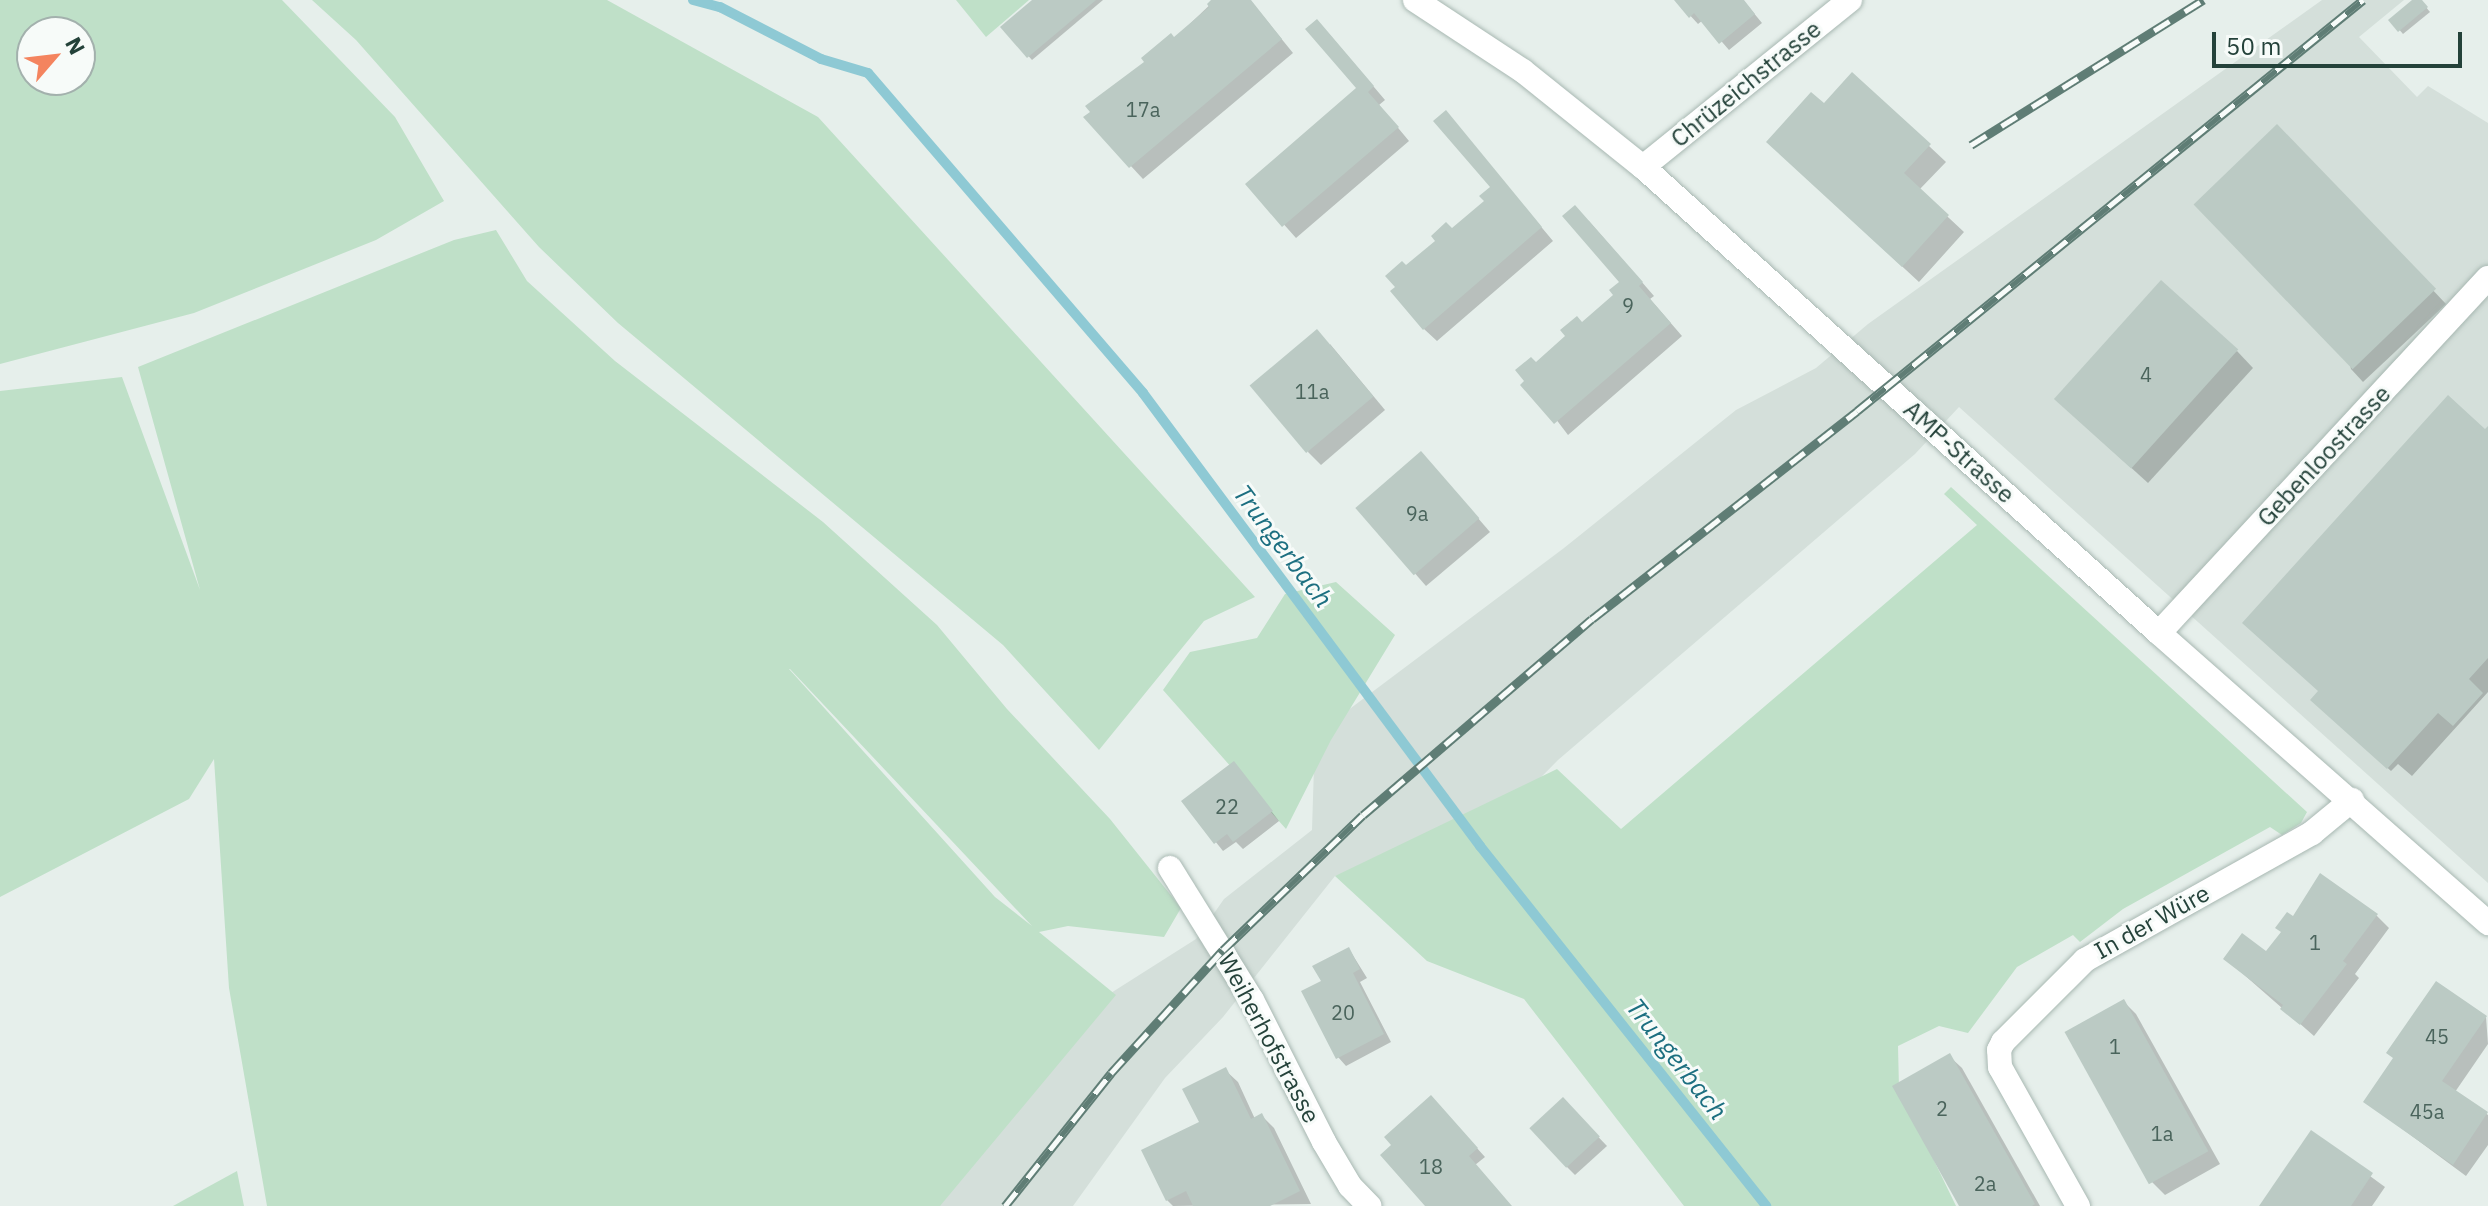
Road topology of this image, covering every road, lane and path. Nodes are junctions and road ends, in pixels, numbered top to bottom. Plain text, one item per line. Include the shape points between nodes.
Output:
1 (1415, 0) edge
2 (1850, 0) edge
3 (1643, 167) junction
4 (2488, 278) edge
5 (2159, 633) junction
6 (2352, 800) junction
7 (1170, 868) dead end
8 (2488, 923) edge
9 (1369, 1206) edge
10 (2078, 1206) edge

1 - 3 street, AMP-Strasse via 1523,71
2 - 3 street, Chrüzeichstrasse
3 - 5 street, AMP-Strasse
4 - 5 street, Gebenloostrasse
5 - 6 street, AMP-Strasse
6 - 8 street, AMP-Strasse
6 - 10 street, In der Würe via 2312,833 2085,960 2003,1042 2000,1067
7 - 9 street, Weiherhofstrasse via 1252,1000 1324,1142 1350,1186

